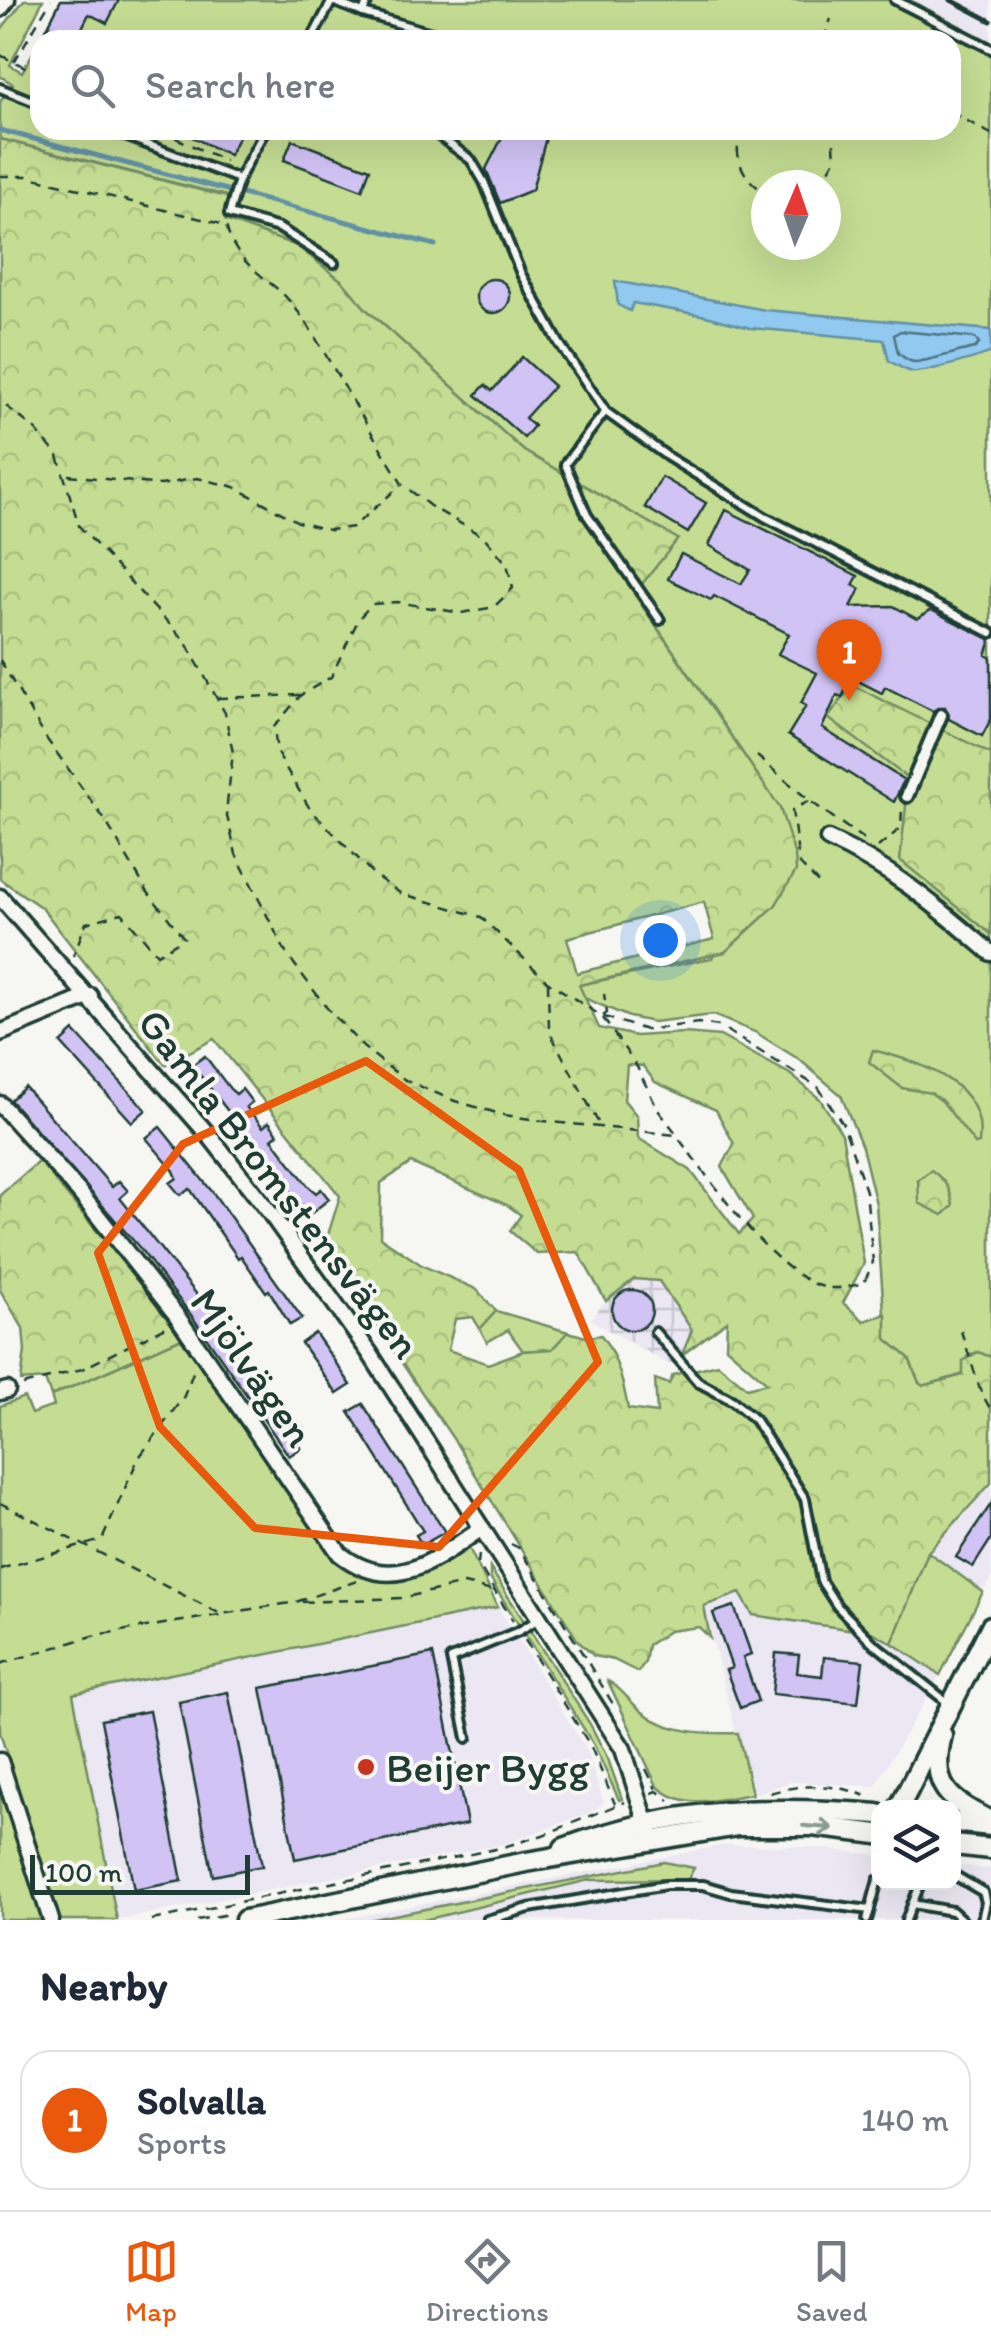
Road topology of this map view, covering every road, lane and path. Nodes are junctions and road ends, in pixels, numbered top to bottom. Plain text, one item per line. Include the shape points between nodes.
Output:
1 (52, 0) edge
2 (368, 0) edge
3 (895, 0) edge
4 (363, 12) junction
5 (831, 19) dead end
6 (34, 30) edge
7 (317, 30) edge
8 (422, 30) edge
9 (827, 30) edge
10 (954, 30) edge
11 (961, 34) edge
12 (30, 36) edge
13 (991, 49) edge
14 (0, 55) edge
15 (14, 62) junction
16 (30, 69) edge
17 (0, 88) edge
18 (30, 100) edge
19 (961, 118) edge
20 (991, 134) edge
21 (136, 140) edge
22 (180, 140) edge
23 (260, 140) edge
24 (445, 140) edge
25 (739, 140) edge
26 (834, 140) edge
27 (244, 170) junction
28 (829, 170) edge
29 (0, 176) edge
30 (239, 179) junction
31 (751, 181) edge
32 (334, 263) dead end
33 (0, 401) edge
34 (606, 412) junction
35 (65, 475) junction
36 (402, 484) junction
37 (660, 620) dead end
38 (991, 633) edge
39 (0, 660) edge
40 (302, 695) junction
41 (216, 698) junction
42 (941, 715) dead end
43 (756, 756) dead end
44 (908, 796) joint
45 (828, 839) dead end
46 (867, 856) junction
47 (821, 886) dead end
48 (0, 898) edge
49 (991, 953) edge
50 (68, 971) junction
51 (548, 981) junction
52 (604, 994) dead end
53 (90, 996) junction
54 (602, 1016) junction
55 (0, 1033) edge
56 (0, 1104) edge
57 (600, 1125) junction
58 (676, 1135) junction
59 (180, 1320) junction
60 (961, 1331) dead end
61 (655, 1332) dead end
62 (201, 1350) junction
63 (4, 1391) edge
64 (991, 1410) edge
65 (0, 1503) edge
66 (482, 1528) junction
67 (84, 1544) junction
68 (0, 1569) edge
69 (372, 1570) junction
70 (495, 1592) junction
71 (296, 1602) junction
72 (221, 1614) junction
73 (538, 1619) junction
74 (991, 1626) edge
75 (519, 1630) junction
76 (0, 1664) edge
77 (949, 1704) junction
78 (467, 1738) dead end
79 (0, 1761) edge
80 (903, 1800) edge
81 (871, 1814) edge
82 (961, 1822) edge
83 (991, 1824) edge
84 (650, 1831) junction
85 (871, 1833) edge
86 (961, 1846) edge
87 (991, 1849) edge
88 (961, 1879) edge
89 (875, 1890) edge
90 (918, 1890) edge
91 (912, 1904) junction
92 (870, 1910) junction
93 (51, 1920) edge
94 (152, 1920) edge
95 (245, 1920) edge
96 (487, 1920) edge
97 (867, 1920) edge
98 (906, 1920) edge
99 (962, 1920) edge
100 (982, 1920) edge

1 - 6 path
2 - 4 lane
3 - 10 lane
4 - 7 lane via 332,1
4 - 8 lane
5 - 9 path
11 - 13 lane
12 - 15 path
14 - 15 path
15 - 16 path
17 - 18 lane
19 - 20 path
21 - 30 lane
22 - 27 path
23 - 27 lane
24 - 34 lane via 472,160 521,274
25 - 31 path via 741,167
26 - 28 path
27 - 30 lane
29 - 36 path via 26,176 226,225 249,268 305,320
30 - 32 lane via 230,214 279,228
33 - 35 path via 35,429
34 - 37 lane via 565,464 587,515
34 - 38 lane via 766,517
35 - 36 path via 161,485 197,478 235,487 298,522 329,530 353,528
35 - 41 path via 80,526 185,641
36 - 40 path via 484,537 507,564 514,588 494,607 462,613 372,604 330,677
39 - 50 path via 184,938 157,954 122,913 86,923
40 - 41 path
40 - 51 path via 274,728 277,753 310,809 374,875 400,893 482,917
41 - 57 path via 233,754 226,812 236,854 286,953 327,1008 405,1080 504,1114
42 - 44 street
43 - 47 path via 810,801 792,810 799,863
44 - 46 path via 901,828
45 - 46 street
46 - 49 street
48 - 50 street, Gamla Bromstensvägen
50 - 53 street, Gamla Bromstensvägen
51 - 54 path
51 - 57 path via 550,1031
52 - 54 path
53 - 55 street
53 - 66 street, Gamla Bromstensvägen via 270,1213 370,1352
54 - 58 path
54 - 58 path via 646,1030 718,1026 818,1087 843,1124 866,1191 873,1262 864,1283 824,1287 788,1267 734,1212
56 - 59 street, Mjölvägen
57 - 58 path
59 - 62 street, Mjölvägen
59 - 63 path via 82,1369
60 - 64 path
61 - 77 lane via 698,1382 755,1420 805,1499 821,1581 837,1606
62 - 67 path via 184,1396 138,1460 102,1540
62 - 69 street, Mjölvägen via 334,1547
65 - 67 path
66 - 69 street via 417,1569
66 - 70 path via 478,1564
66 - 73 street, Gamla Bromstensvägen
67 - 68 path
67 - 72 path
69 - 71 path
70 - 71 path via 464,1584 402,1598
70 - 75 path
71 - 72 path
72 - 76 path via 96,1635
73 - 75 lane
73 - 84 street, Gamla Bromstensvägen via 623,1749
74 - 77 street
75 - 78 lane via 451,1658
75 - 94 path via 591,1747 615,1806 500,1848
77 - 80 street
77 - 83 street via 936,1771 948,1796
79 - 93 street
81 - 84 street via 779,1808
82 - 83 street
84 -> 85 street via 774,1824
84 - 95 street
86 - 87 street
88 - 100 lane via 983,1892
89 - 92 lane
90 - 91 lane
91 - 98 lane
91 - 99 lane via 952,1911
92 - 96 lane via 666,1884
92 - 97 lane

